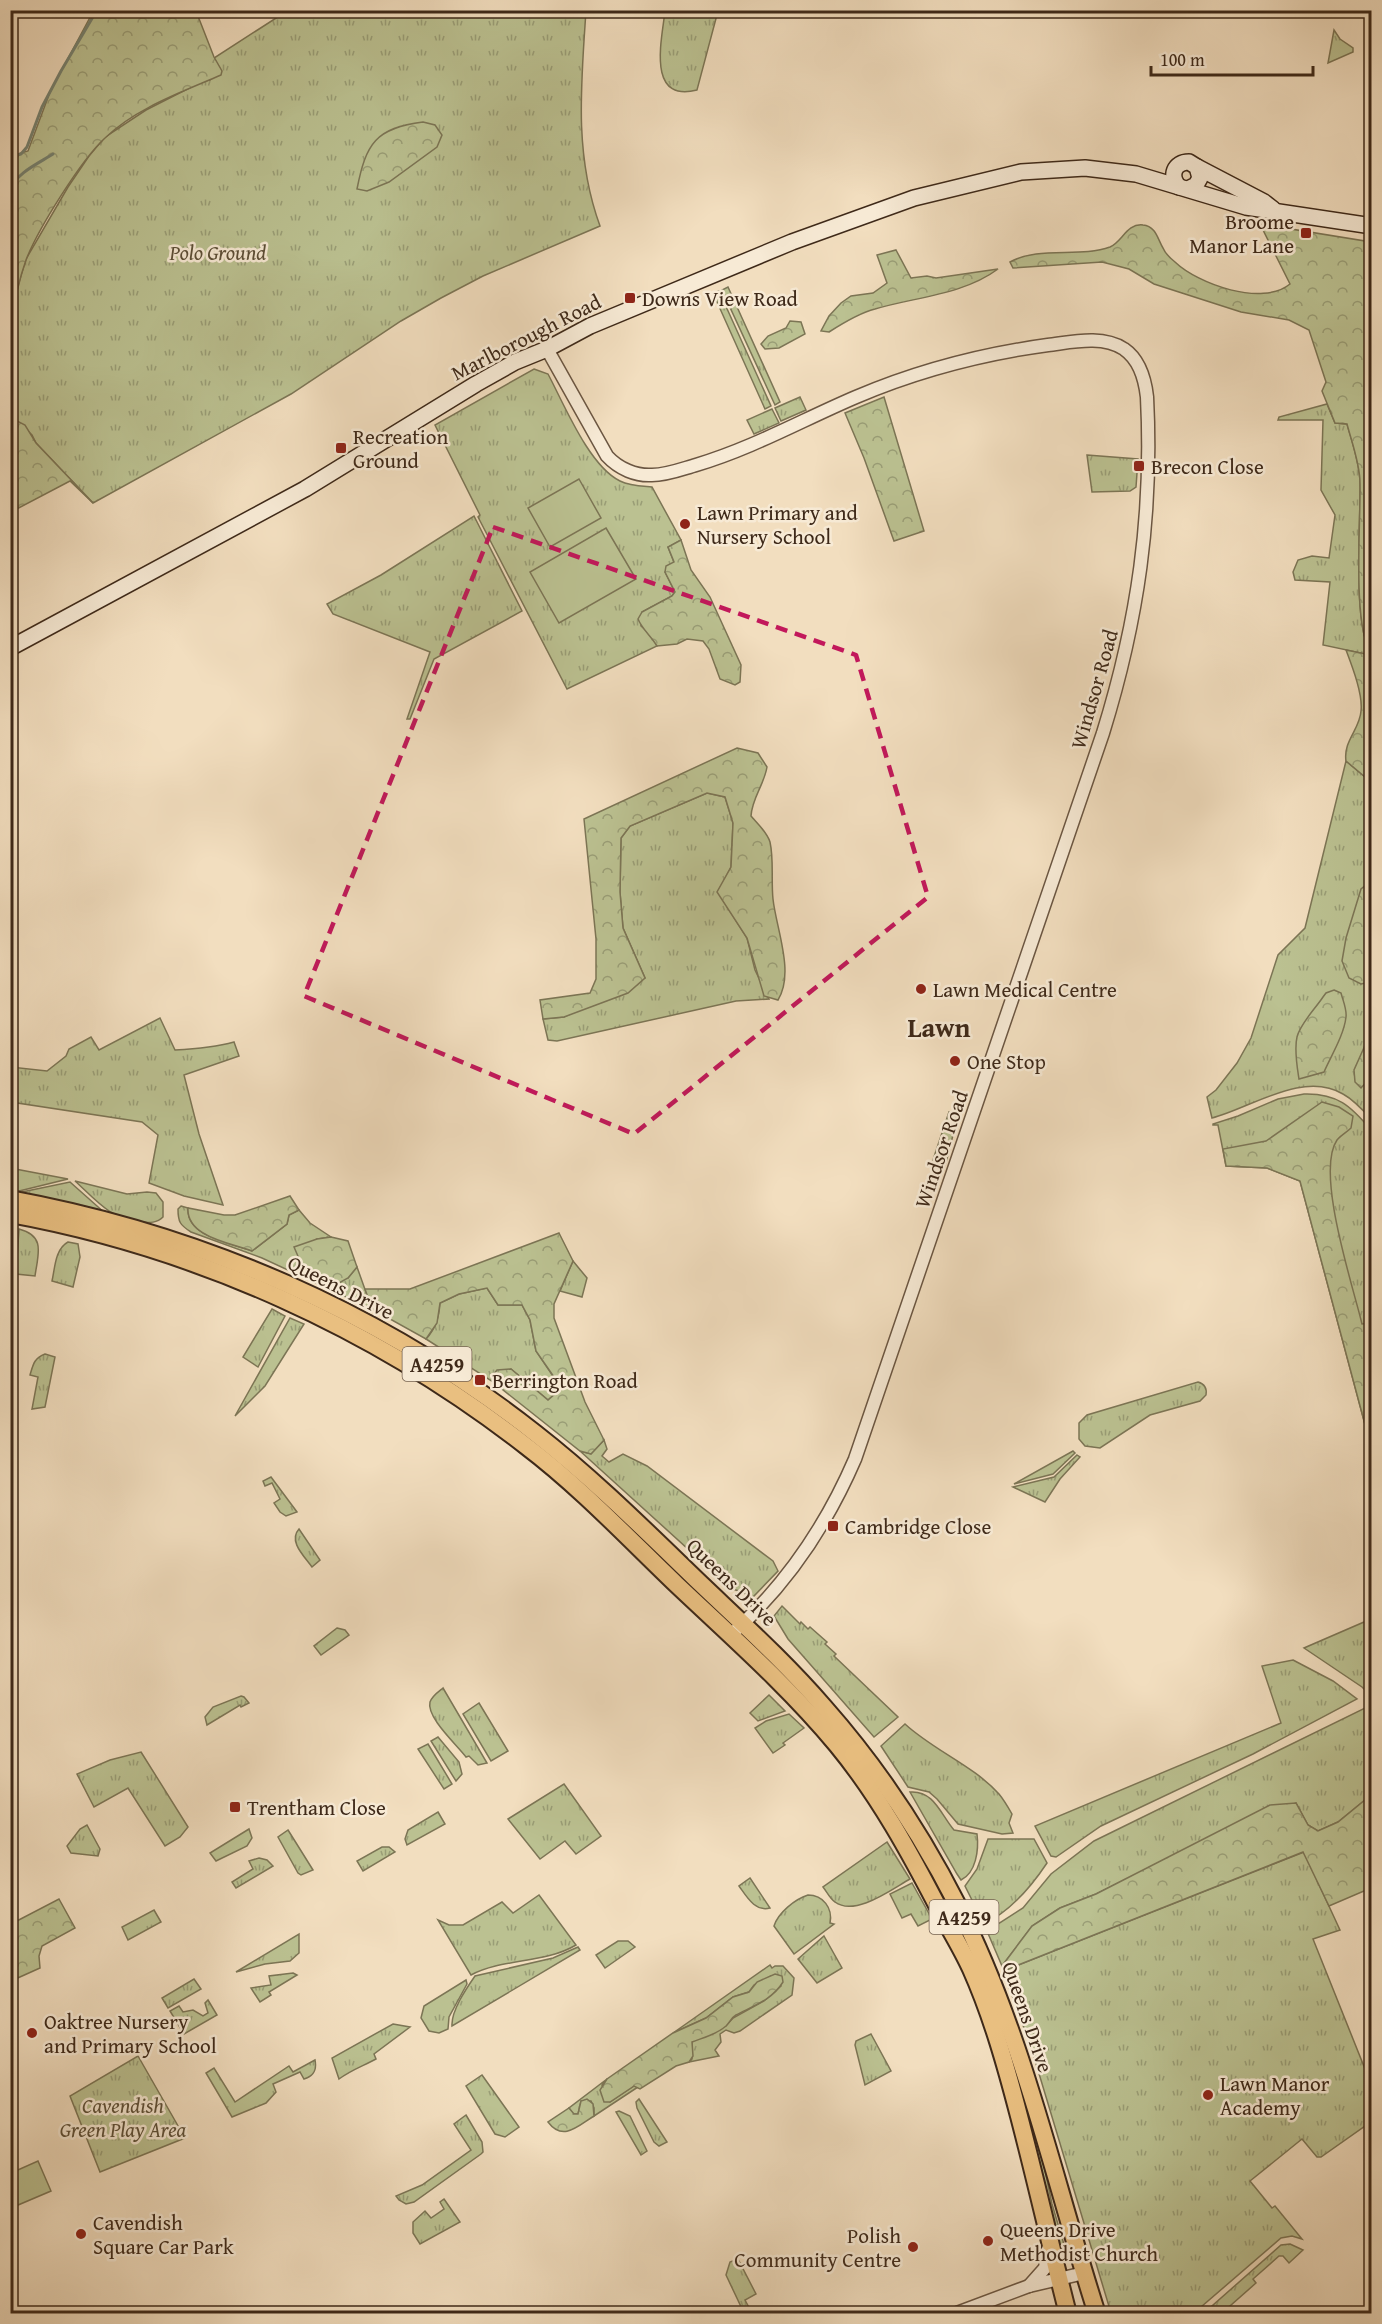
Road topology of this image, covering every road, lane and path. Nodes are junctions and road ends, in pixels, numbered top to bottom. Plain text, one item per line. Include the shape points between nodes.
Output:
1 (1197, 167) junction
2 (1176, 168) junction
3 (1136, 174) junction
4 (1184, 188) junction
5 (1274, 210) junction
6 (1371, 226) edge
7 (547, 349) junction
8 (10, 648) edge
9 (10, 1199) edge
10 (10, 1214) edge
11 (744, 1624) junction
12 (731, 1636) junction
13 (1048, 2229) junction
14 (1084, 2273) junction
15 (1061, 2280) junction
16 (1029, 2286) junction
17 (954, 2313) edge
18 (1068, 2313) edge
19 (1097, 2313) edge

1 - 2 main road via 1185,162
1 - 4 main road via 1199,182
1 - 5 main road, Marlborough Road
2 - 3 main road, Marlborough Road
2 - 4 main road via 1174,180
3 - 4 main road, Marlborough Road
3 - 7 main road, Marlborough Road via 1085,168 1033,170 914,198 783,245 590,326
4 - 5 main road, Marlborough Road via 1246,207
5 - 6 main road, Marlborough Road
7 - 8 main road, Marlborough Road via 476,384 297,494
7 - 11 street, Windsor Road via 608,456 623,468 646,475 667,473 736,452 916,375 1038,346 1087,341 1113,344 1138,364 1146,390 1148,456 1143,555 1131,633 1104,733 855,1459 826,1519 804,1553
9 - 11 main road, Queens Drive / A4259 via 112,1221 226,1258 402,1343 477,1390 561,1454
10 - 12 main road, Queens Drive / A4259 via 93,1232 210,1269 320,1317 392,1356 472,1406 536,1454
11 - 12 street, Windsor Road
11 - 14 main road, Queens Drive / A4259 via 816,1697 867,1759 920,1837 953,1897 1007,2018
12 - 13 main road, Queens Drive / A4259 via 829,1736 907,1846 970,1968 989,2015
13 - 15 main road, Queens Drive / A4259
13 - 16 street via 1045,2268
14 - 15 street
14 - 19 main road, Queens Drive / A4259
15 - 16 street
15 - 18 main road, Queens Drive / A4259
16 - 17 street

